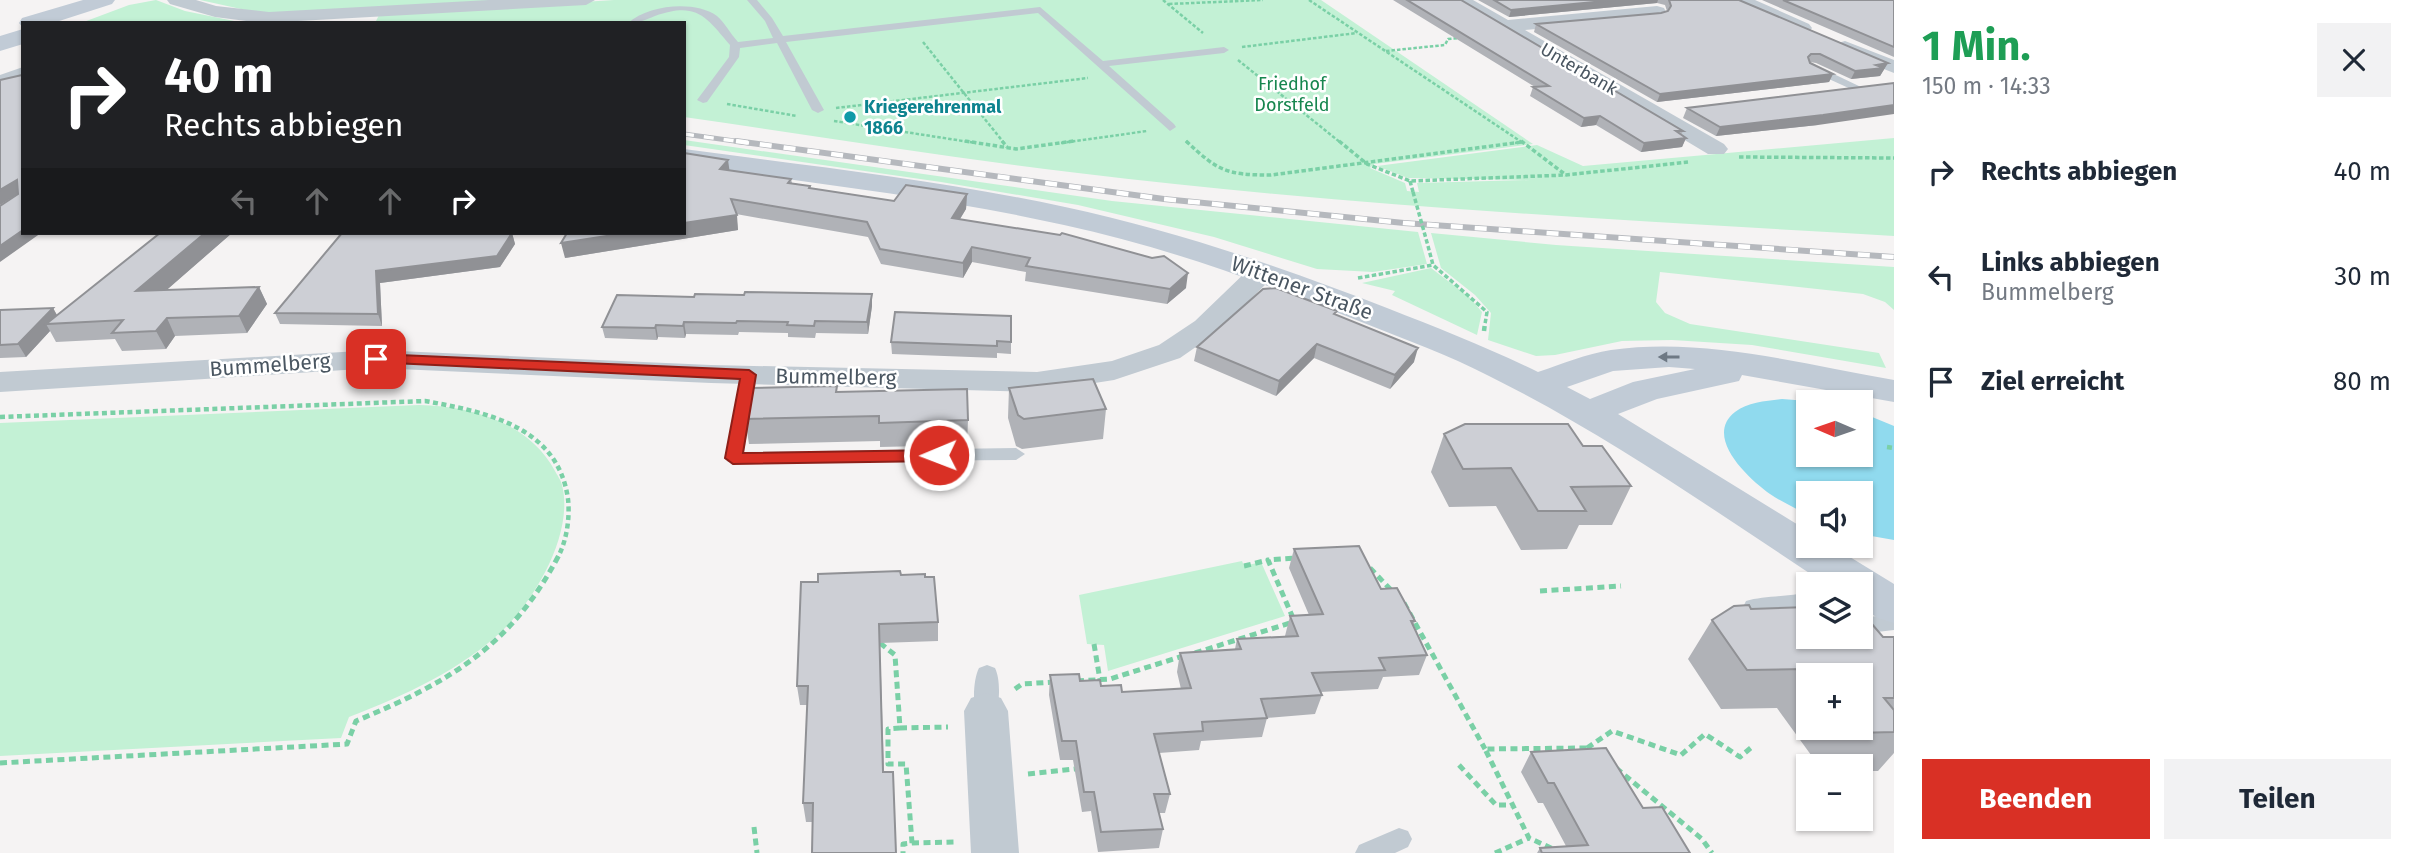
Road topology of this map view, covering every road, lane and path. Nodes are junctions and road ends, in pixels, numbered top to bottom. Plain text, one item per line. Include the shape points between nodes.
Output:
1 (105, 0) edge
2 (123, 0) edge
3 (176, 0) edge
4 (586, 0) edge
5 (752, 0) edge
6 (1163, 0) edge
7 (1263, 0) edge
8 (1309, 0) edge
9 (1460, 0) edge
10 (1740, 0) edge
11 (1168, 4) junction
12 (1657, 12) edge
13 (37, 21) edge
14 (60, 21) edge
15 (637, 21) edge
16 (910, 25) junction
17 (21, 26) edge
18 (1511, 30) junction
19 (0, 33) edge
20 (1357, 33) junction
21 (21, 37) edge
22 (779, 40) junction
23 (0, 44) edge
24 (735, 45) junction
25 (0, 50) edge
26 (1224, 50) junction
27 (1386, 51) junction
28 (21, 54) edge
29 (1103, 64) junction
30 (1811, 67) edge
31 (1894, 68) edge
32 (1114, 75) junction
33 (1894, 83) edge
34 (1857, 88) junction
35 (964, 93) junction
36 (1811, 93) edge
37 (702, 100) joint
38 (1692, 107) edge
39 (818, 110) junction
40 (1653, 112) junction
41 (786, 114) junction
42 (800, 116) dead end
43 (828, 120) dead end
44 (1170, 127) joint
45 (1121, 135) dead end
46 (1522, 142) junction
47 (1007, 148) junction
48 (1716, 149) dead end
49 (686, 157) edge
50 (1367, 164) junction
51 (1410, 181) junction
52 (1433, 265) junction
53 (1261, 273) junction
54 (1350, 279) dead end
55 (1464, 351) junction
56 (1761, 369) junction
57 (749, 375) junction
58 (0, 382) edge
59 (1535, 385) junction
60 (1894, 391) edge
61 (1587, 413) junction
62 (0, 417) edge
63 (1886, 447) dead end
64 (1894, 448) edge
65 (1016, 454) dead end
66 (1306, 558) edge
67 (1268, 560) junction
68 (1365, 563) edge
69 (1244, 566) dead end
70 (1829, 572) edge
71 (1621, 586) dead end
72 (1540, 591) dead end
73 (1873, 602) edge
74 (1796, 603) edge
75 (1753, 607) edge
76 (1894, 622) edge
77 (880, 643) edge
78 (1094, 644) dead end
79 (1219, 645) junction
80 (1224, 657) edge
81 (1100, 680) junction
82 (1074, 681) edge
83 (1061, 682) edge
84 (987, 703) junction
85 (900, 728) junction
86 (1753, 746) dead end
87 (1587, 748) junction
88 (1485, 749) junction
89 (1598, 755) edge
90 (0, 763) edge
91 (1608, 763) edge
92 (1459, 765) dead end
93 (1512, 804) junction
94 (754, 827) dead end
95 (1529, 838) junction
96 (1399, 839) dead end
97 (757, 853) edge
98 (903, 853) edge
99 (995, 853) edge
100 (1368, 853) edge
101 (1495, 853) edge
102 (1562, 853) edge
103 (1712, 853) edge

1 - 13 main road
2 - 14 main road
3 - 4 street via 269,18
5 - 22 lane
6 - 11 path
7 - 11 path
8 - 20 path
9 - 18 street, Unterbank
10 - 31 street
11 - 26 path
12 - 18 street, Unterbank
15 - 24 lane via 663,9 692,9 715,18
16 - 22 lane
16 - 29 lane via 1040,10
16 - 35 path
17 - 19 main road
18 - 27 path via 1448,39 1445,45
18 - 40 street, Unterbank
20 - 26 path
20 - 27 path
21 - 23 main road
22 - 24 lane
22 - 39 lane
24 - 37 lane via 734,57
25 - 28 main road
26 - 29 lane
26 - 50 path
27 - 46 path
29 - 32 lane
30 - 34 lane
32 - 35 path
32 - 44 lane
33 - 34 street
34 - 36 street
35 - 39 path
35 - 47 path
37 - 41 path
38 - 40 street
39 - 41 path
40 - 48 street, Unterbank
41 - 42 path
43 - 47 path
44 - 50 path via 1216,168 1231,173 1255,175
45 - 47 path
46 - 50 path
46 - 51 path via 1566,175
49 - 53 main road, Wittener Straße via 1055,214 1159,239
50 - 51 path
51 - 52 path, bridge
52 - 54 path
52 - 55 path via 1487,312 1484,335
53 - 55 main road, Wittener Straße
53 - 57 street, Bummelberg via 1187,341 1157,357 1082,377 1037,382
55 - 59 main road, Wittener Straße
56 -> 59 main road via 1669,356 1609,362
56 - 60 main road
56 - 61 main road via 1646,390
57 - 58 street, Bummelberg via 376,359
57 - 65 lane via 733,458
59 - 61 main road, Wittener Straße
61 - 70 main road, Wittener Straße
62 - 90 path via 425,401 456,404 492,414 526,431 552,454 569,485 570,520 562,553 539,595 505,633 465,665 356,721 347,744
63 - 64 path
66 - 67 path
67 - 69 path
67 - 79 path via 1294,622
68 - 88 path via 1407,607
71 - 72 path
73 - 76 lane
74 - 75 lane
77 - 85 path via 895,655
78 - 81 path
79 - 80 path
79 - 81 path
81 - 82 path
83 - 84 path via 1022,684
84 - 85 path
84 - 99 street
85 - 98 path via 888,729 888,764 906,764 912,843 903,844
86 - 87 path via 1740,757 1706,734 1681,755 1612,731
87 - 88 path
87 - 89 path
88 - 93 path
91 - 103 path via 1702,839
92 - 93 path via 1496,805
93 - 95 path
94 - 97 path
95 - 101 path
95 - 102 path
96 - 100 lane

